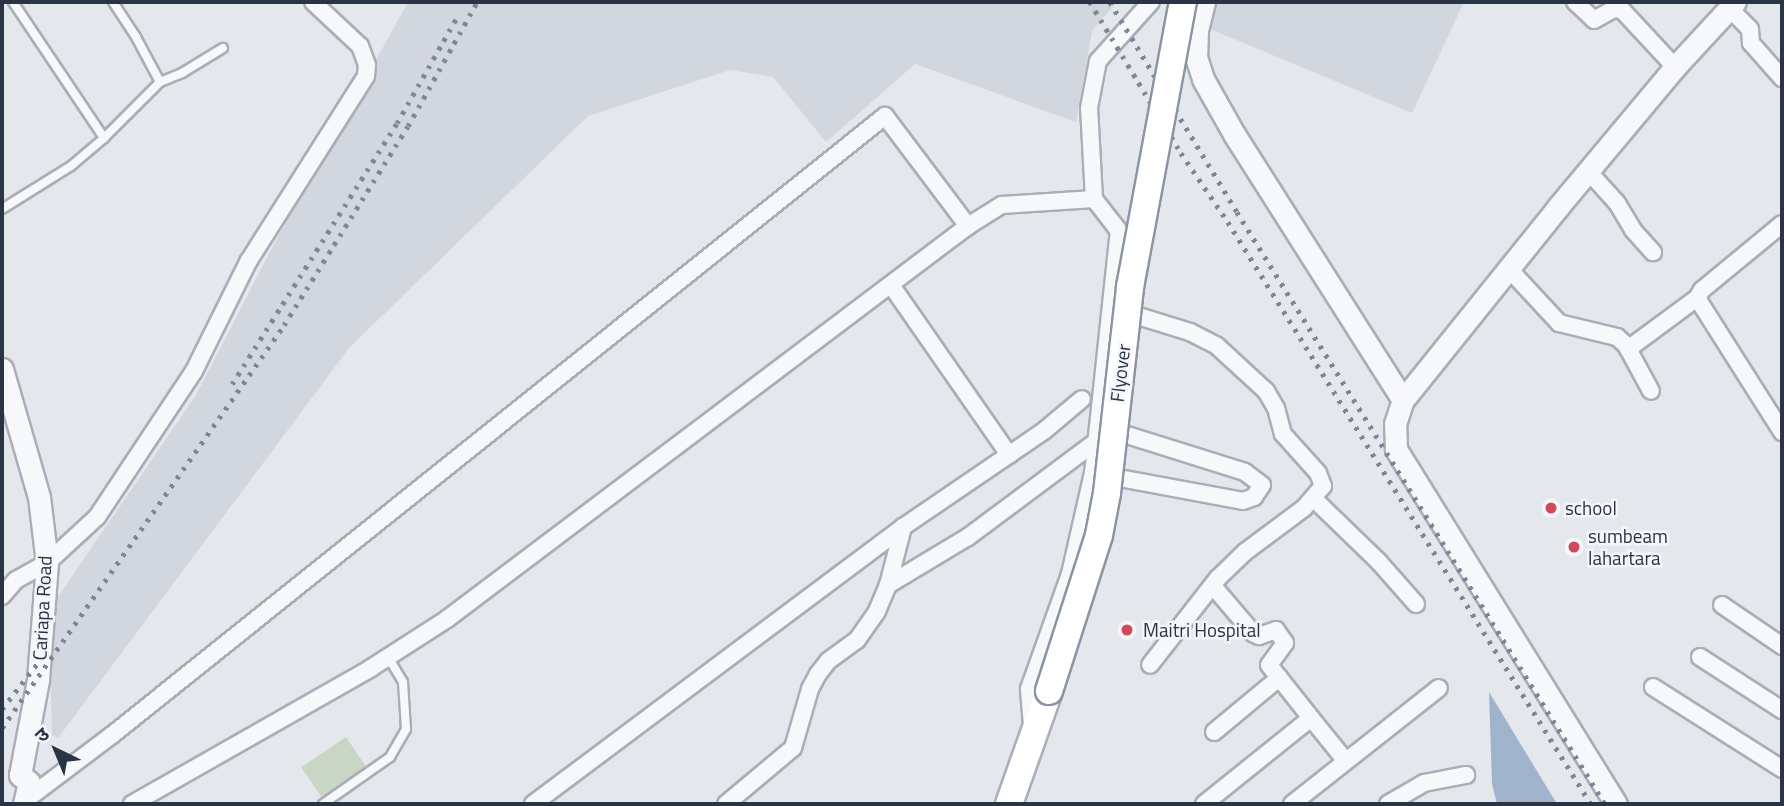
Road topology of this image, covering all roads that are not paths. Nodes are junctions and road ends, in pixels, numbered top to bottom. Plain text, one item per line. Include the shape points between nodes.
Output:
1 (13, 2) edge
2 (113, 2) edge
3 (313, 2) edge
4 (1151, 2) edge
5 (1183, 2) edge
6 (1204, 2) edge
7 (1575, 2) edge
8 (1733, 6) edge
9 (223, 48) dead end
10 (1675, 67) junction
11 (1782, 78) edge
12 (160, 82) junction
13 (104, 138) junction
14 (1588, 171) junction
15 (1094, 199) junction
16 (2, 209) edge
17 (1782, 224) edge
18 (968, 226) junction
19 (1653, 253) dead end
20 (1509, 269) junction
21 (891, 285) junction
22 (1697, 298) junction
23 (1110, 307) junction
24 (1629, 348) junction
25 (2, 369) edge
26 (1651, 391) dead end
27 (1082, 399) dead end
28 (1403, 400) junction
29 (1782, 432) edge
30 (1098, 434) junction
31 (1009, 455) junction
32 (1093, 472) junction
33 (1314, 499) junction
34 (903, 527) junction
35 (47, 563) junction
36 (888, 585) junction
37 (1213, 586) junction
38 (2, 596) edge
39 (1416, 604) dead end
40 (1722, 604) dead end
41 (1782, 646) edge
42 (388, 657) junction
43 (1700, 657) dead end
44 (1150, 665) dead end
45 (1279, 678) junction
46 (1653, 687) dead end
47 (1439, 688) dead end
48 (1782, 709) edge
49 (1311, 718) junction
50 (1214, 732) dead end
51 (1034, 738) junction
52 (1345, 760) junction
53 (1782, 769) edge
54 (1466, 775) dead end
55 (30, 797) edge
56 (1011, 803) edge
57 (132, 804) edge
58 (323, 804) edge
59 (533, 804) edge
60 (726, 804) edge
61 (1205, 804) edge
62 (1292, 804) edge
63 (1388, 804) edge
64 (1616, 804) edge

1 - 13 lane
2 - 12 lane
3 - 35 street via 360,46 368,65 366,76 248,262 194,371 97,517
4 - 15 street via 1098,61 1089,108
5 - 51 highway, Flyover, bridge via 1130,287 1099,535
6 - 28 street via 1196,57 1203,79
7 - 10 street via 1594,20 1614,9 1622,10
8 - 10 street
8 - 11 street via 1750,29 1751,43
9 - 12 lane
10 - 14 street
12 - 13 lane
13 - 16 lane via 71,166
14 - 19 street
14 - 20 street
15 - 18 street via 1002,205
15 - 23 street via 1119,231
17 - 22 street via 1702,289
18 - 21 street
18 - 55 street via 885,116
20 - 24 street via 1559,323 1617,337
20 - 28 street
21 - 31 street
21 - 42 street via 447,619
22 - 24 street
22 - 29 street
23 - 30 street
23 - 33 street via 1210,341 1266,391 1283,434 1322,480 1322,491
24 - 26 street
25 - 35 street, Cariapa Road via 39,497
27 - 31 street
28 - 64 street via 1395,424 1396,449
30 - 32 street
30 - 32 street via 1245,472 1262,487 1243,501
30 - 36 street via 968,537
31 - 34 street
32 - 51 street via 1069,574 1029,689
33 - 37 street via 1245,552
33 - 39 street
34 - 36 street
34 - 59 street
35 - 38 street via 16,580
35 - 55 street, Cariapa Road via 38,680 20,775
36 - 60 street via 868,627 818,674 793,748
37 - 44 street
37 - 45 street via 1253,633 1259,636 1276,630 1285,643 1269,665
40 - 41 street
42 - 57 street
42 - 58 lane via 403,681 407,709 403,736 390,757
43 - 48 street
45 - 49 street
45 - 50 street
46 - 53 street
47 - 52 street
49 - 52 street
49 - 61 street
51 - 56 highway, Flyover
52 - 62 street
54 - 63 street via 1424,783

